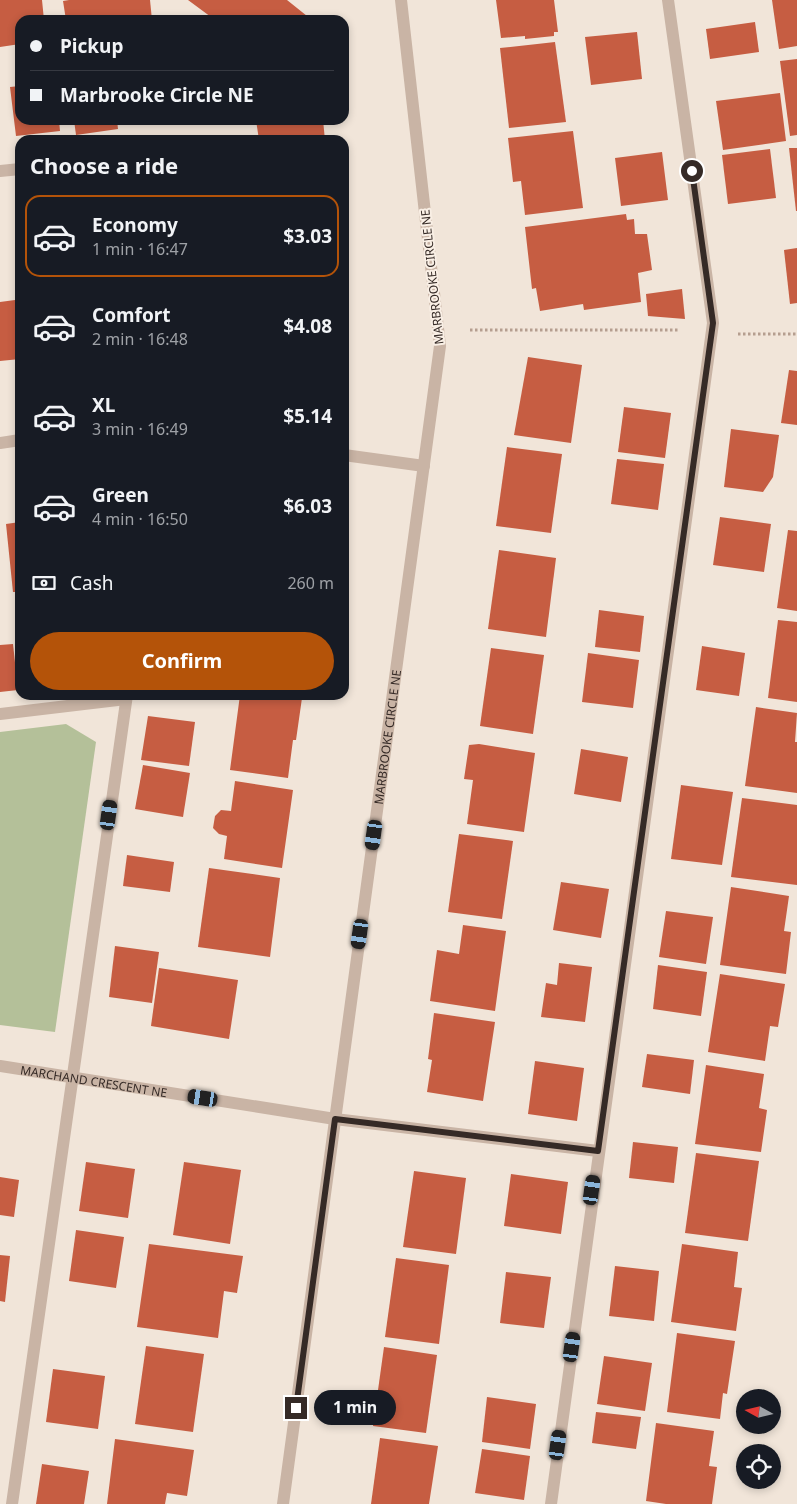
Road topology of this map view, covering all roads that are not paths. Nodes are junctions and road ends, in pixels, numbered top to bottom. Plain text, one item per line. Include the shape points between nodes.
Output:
1 (401, 0) edge
2 (668, 0) edge
3 (15, 170) edge
4 (0, 171) edge
5 (15, 441) edge
6 (0, 443) edge
7 (349, 456) edge
8 (424, 466) junction
9 (104, 700) edge
10 (126, 700) edge
11 (0, 714) edge
12 (0, 1066) edge
13 (72, 1076) junction
14 (335, 1119) junction
15 (598, 1151) junction
16 (12, 1504) edge
17 (282, 1504) edge
18 (550, 1504) edge

1 - 8 street, MARBROOKE CIRCLE NE via 440,346
2 - 15 street via 713,323
3 - 4 street
5 - 6 street
7 - 8 street
8 - 14 street, MARBROOKE CIRCLE NE
9 - 11 street
10 - 13 street
12 - 13 street, MARCHAND CRESCENT NE
13 - 14 street, MARCHAND CRESCENT NE
13 - 16 street
14 - 15 street, MARCHAND CRESCENT NE
14 - 17 street, MARBROOKE CIRCLE NE
15 - 18 street

